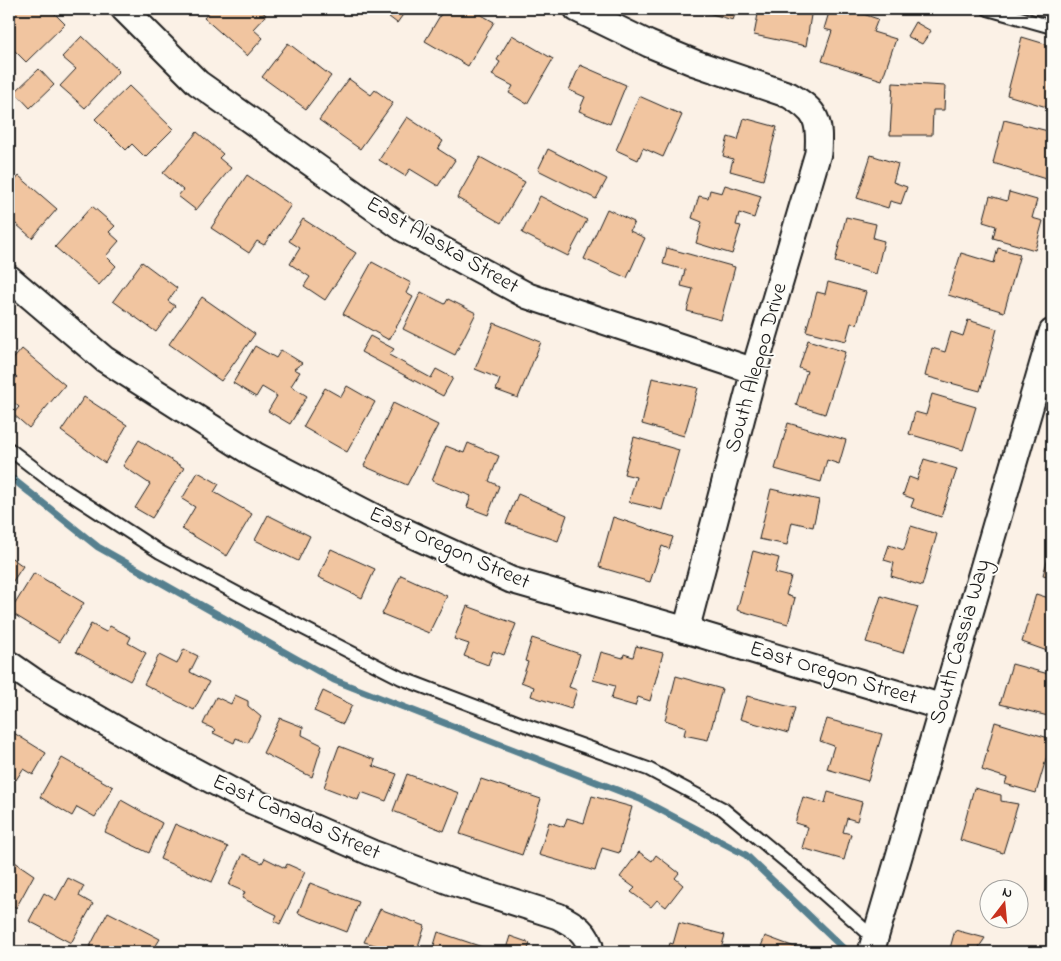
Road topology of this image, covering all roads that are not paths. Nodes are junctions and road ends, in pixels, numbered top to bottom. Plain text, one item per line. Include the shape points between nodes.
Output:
1 (124, 9) edge
2 (577, 9) edge
3 (988, 9) edge
4 (1052, 28) edge
5 (9, 278) edge
6 (1052, 332) edge
7 (754, 371) junction
8 (9, 449) edge
9 (686, 630) junction
10 (9, 664) edge
11 (942, 707) junction
12 (595, 945) edge
13 (873, 946) edge

1 - 7 street, East Alaska Street via 198,83 404,229 528,296
2 - 7 street, South Aleppo Drive via 648,44 789,96 816,110 818,153
3 - 4 lane
5 - 9 street, East Oregon Street via 104,360 255,455 380,520 511,580
6 - 11 street, South Cassia Way
7 - 9 street, South Aleppo Drive
8 - 13 lane via 52,482 160,552 401,678 648,769 723,809 805,877
9 - 11 street, East Oregon Street
10 - 12 street, East Canada Street via 125,734 243,797 372,853 558,916 574,924
11 - 13 street, South Cassia Way

